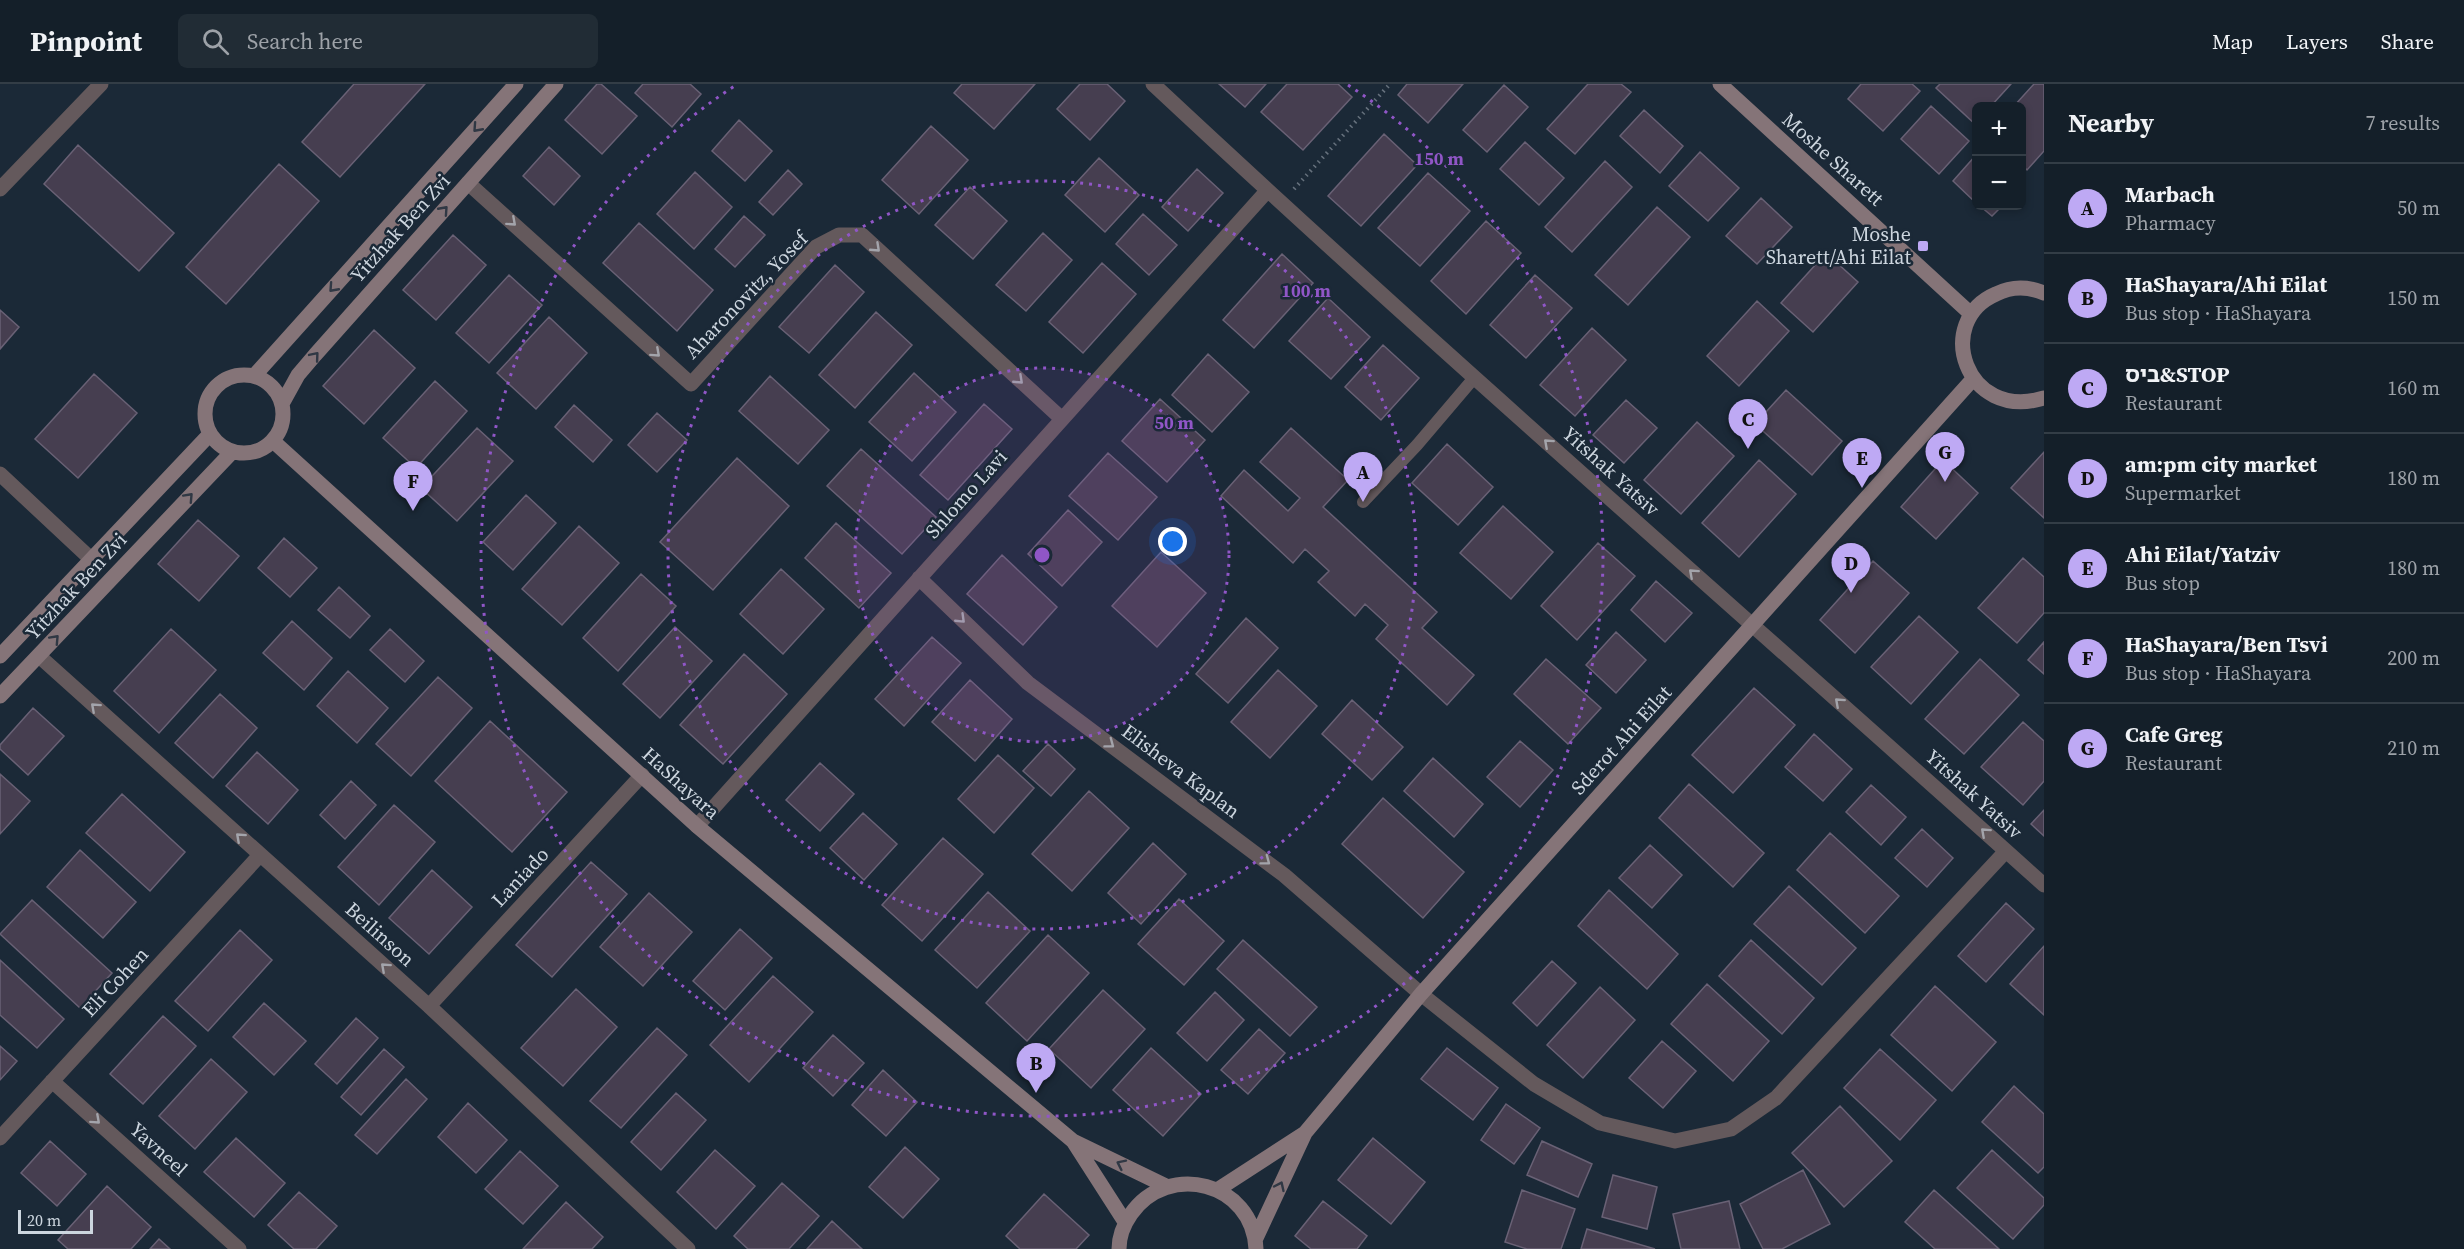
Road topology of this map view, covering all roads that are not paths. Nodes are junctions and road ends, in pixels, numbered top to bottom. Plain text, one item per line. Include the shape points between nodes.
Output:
1 (101, 84) edge
2 (516, 84) edge
3 (556, 84) edge
4 (1153, 84) edge
5 (1720, 84) edge
6 (468, 183) junction
7 (0, 189) edge
8 (1267, 190) junction
9 (2044, 293) edge
10 (1971, 314) junction
11 (254, 376) junction
12 (1474, 378) junction
13 (1974, 379) junction
14 (2044, 398) edge
15 (282, 404) junction
16 (1062, 419) junction
17 (210, 434) junction
18 (273, 441) junction
19 (232, 452) junction
20 (0, 474) edge
21 (1363, 502) dead end
22 (92, 560) junction
23 (919, 578) junction
24 (1752, 625) junction
25 (0, 656) edge
26 (39, 656) junction
27 (0, 696) edge
28 (642, 776) junction
29 (697, 826) junction
30 (2006, 851) junction
31 (260, 855) junction
32 (2044, 885) edge
33 (1422, 994) junction
34 (429, 1006) junction
35 (52, 1081) junction
36 (1305, 1133) junction
37 (0, 1138) edge
38 (1073, 1141) junction
39 (1168, 1187) junction
40 (1217, 1190) junction
41 (1125, 1222) junction
42 (1256, 1244) edge
43 (239, 1249) edge
44 (688, 1249) edge
45 (1119, 1249) edge

1 - 7 street
2 -> 11 street, Yitzhak Ben Zvi
3 - 6 street, Yitzhak Ben Zvi
4 - 8 street, Yitshak Yatsiv
5 - 10 street, Moshe Sharett
15 -> 6 street, Yitzhak Ben Zvi via 298,375
6 -> 16 street, Aharonovitz, Yosef via 691,384 816,247 839,234 862,235
8 - 12 street, Yitshak Yatsiv
8 - 16 street, Shlomo Lavi
9 - 10 street via 2033,288 2009,288 1988,297
10 - 13 street via 1962,340 1965,360
11 - 15 street via 272,386
11 - 17 street via 241,375 217,386 206,409
12 - 21 lane
24 -> 12 street, Yitshak Yatsiv
13 - 14 street via 1984,390 2005,400 2028,402
13 - 24 street, Sderot Ahi Eilat
15 - 18 street via 280,430
16 - 23 street, Shlomo Lavi
17 - 19 street
17 - 22 street, Yitzhak Ben Zvi
18 - 19 street via 254,453
18 - 28 street, HaShayara
26 -> 19 street, Yitzhak Ben Zvi
20 - 22 street
22 - 25 street, Yitzhak Ben Zvi
23 - 29 street, Shlomo Lavi
23 -> 33 street, Elisheva Kaplan via 1028,683 1284,875
30 -> 24 street, Yitshak Yatsiv
24 - 33 street, Sderot Ahi Eilat
26 - 27 street, Yitzhak Ben Zvi
31 -> 26 street, Beilinson
28 - 29 street, HaShayara
28 - 34 street, Laniado
29 - 38 street, HaShayara
30 - 32 street, Yitshak Yatsiv
30 - 33 street, Elisheva Kaplan via 1776,1098 1731,1129 1675,1141 1600,1123 1534,1084
34 -> 31 street, Beilinson
31 - 35 street, Eli Cohen
33 - 36 street, Sderot Ahi Eilat
34 - 44 street, Beilinson
35 - 37 street, Eli Cohen
35 -> 43 street, Yavneel
36 - 40 street, Sderot Ahi Eilat
42 -> 36 street, Sderot Ahi Eilat
39 -> 38 street, HaShayara
38 - 41 street, HaShayara
39 - 40 street via 1196,1184
39 - 41 street via 1137,1205
40 - 42 street via 1235,1202 1248,1218
41 - 45 street

